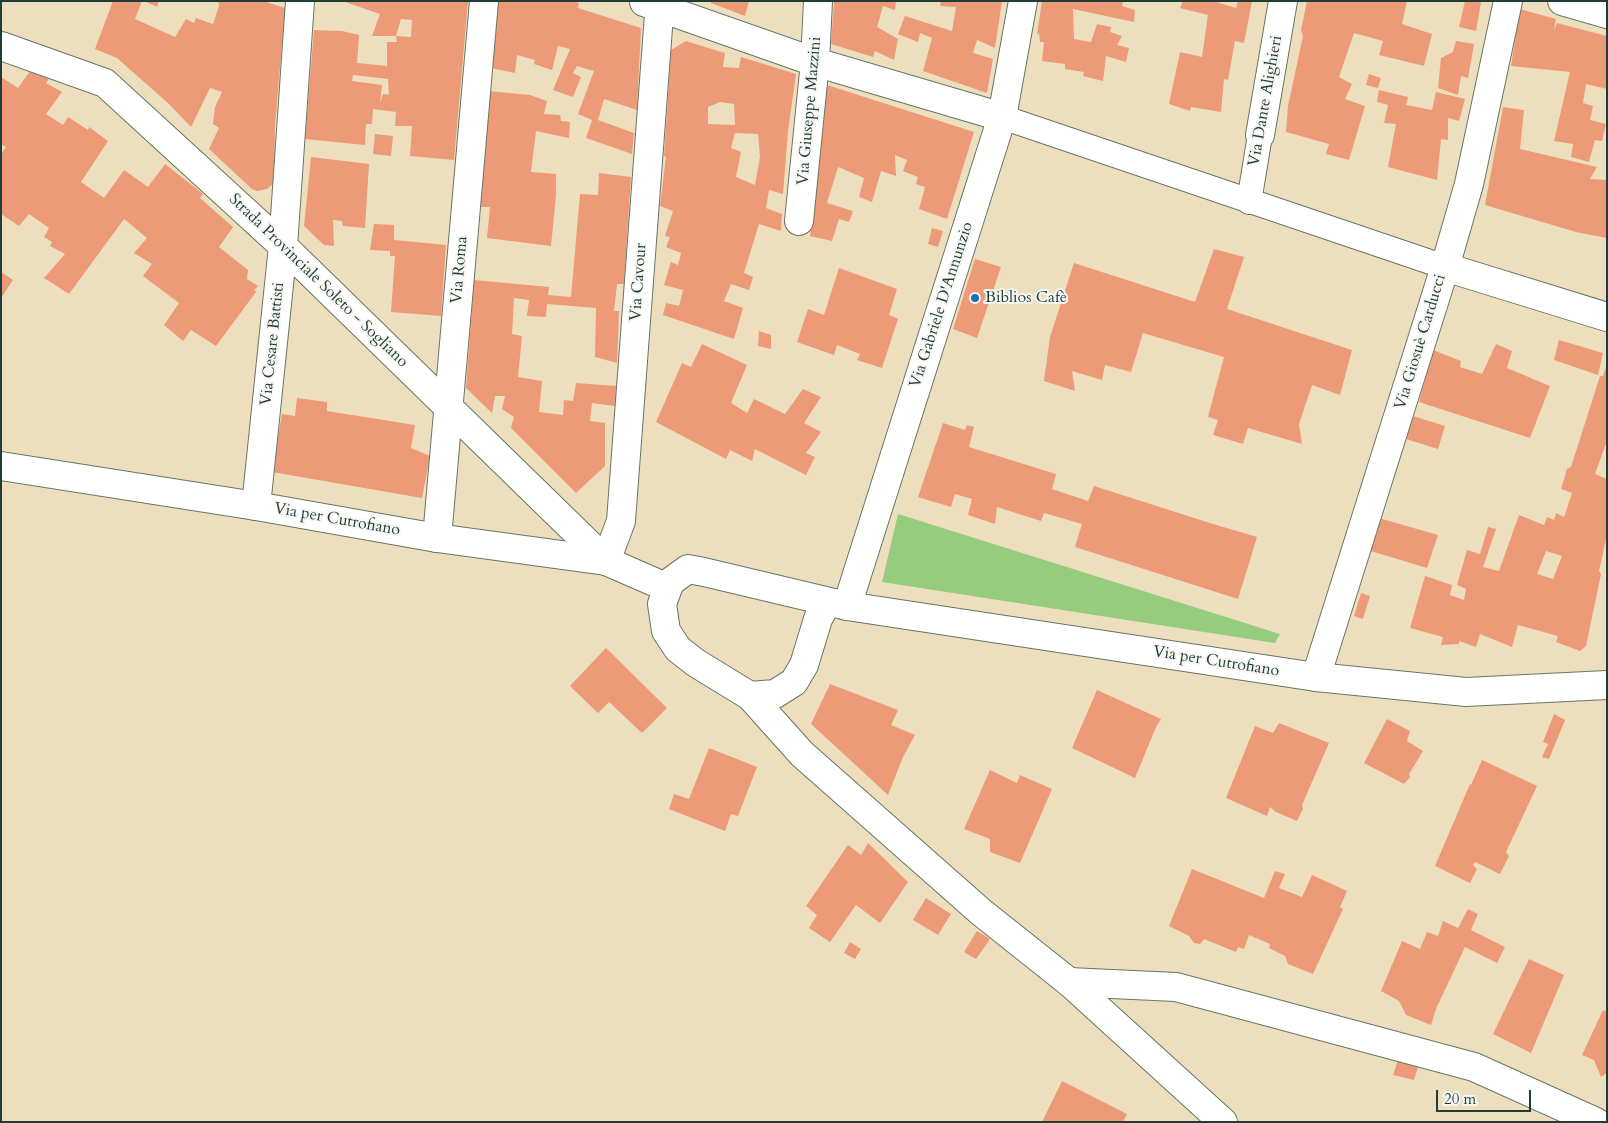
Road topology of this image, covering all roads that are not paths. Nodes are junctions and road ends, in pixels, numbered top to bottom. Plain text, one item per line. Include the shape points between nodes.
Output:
1 (300, 1) edge
2 (484, 1) edge
3 (818, 1) edge
4 (1023, 1) edge
5 (1283, 1) edge
6 (1508, 1) edge
7 (1562, 1) edge
8 (654, 3) edge
9 (1607, 14) edge
10 (1, 46) edge
11 (815, 62) junction
12 (1002, 116) junction
13 (1260, 136) joint
14 (1249, 202) junction
15 (799, 222) dead end
16 (283, 246) junction
17 (1445, 267) junction
18 (1607, 317) edge
19 (448, 405) junction
20 (1, 466) edge
21 (256, 506) junction
22 (437, 538) junction
23 (606, 561) junction
24 (668, 588) junction
25 (837, 604) junction
26 (1316, 677) junction
27 (1607, 685) edge
28 (750, 696) junction
29 (1069, 982) junction
30 (1223, 1122) edge
31 (1596, 1122) edge

1 - 16 street, Via Cesare Battisti
2 - 19 street, Via Roma
3 - 11 street, Via Giuseppe Mazzini
4 - 12 street, Via Gabriele D'Annunzio
5 - 13 street, Via Dante Alighieri
6 - 17 street, Via Giosuè Carducci via 1468,184
7 - 9 street
8 - 11 street
8 - 23 street, Via Cavour via 621,521
10 - 16 street, Strada Provinciale Soleto - Sogliano via 106,83
11 - 12 street
11 - 15 street, Via Giuseppe Mazzini
12 - 14 street
12 - 25 street, Via Gabriele D'Annunzio
13 - 14 street, Via Dante Alighieri
14 - 17 street
16 - 19 street, Strada Provinciale Soleto - Sogliano
16 - 21 street, Via Cesare Battisti
17 - 18 street
17 - 26 street, Via Giosuè Carducci
19 - 22 street, Via Roma
19 - 23 street, Strada Provinciale Soleto - Sogliano
20 - 21 street, Via per Cutrofiano
21 - 22 street, Via per Cutrofiano
22 - 23 street, Via per Cutrofiano
23 - 24 street, Via per Cutrofiano
24 - 25 street, Via per Cutrofiano via 670,582 688,569
24 - 28 street via 662,604 666,631 678,649
25 - 26 street, Via per Cutrofiano
25 - 28 street, Via Gabriele D'Annunzio via 818,619 804,665 794,682 775,694
26 - 27 street, Via per Cutrofiano via 1466,692
28 - 29 street via 802,754 981,912
29 - 30 street
29 - 31 street via 1186,989 1474,1067

